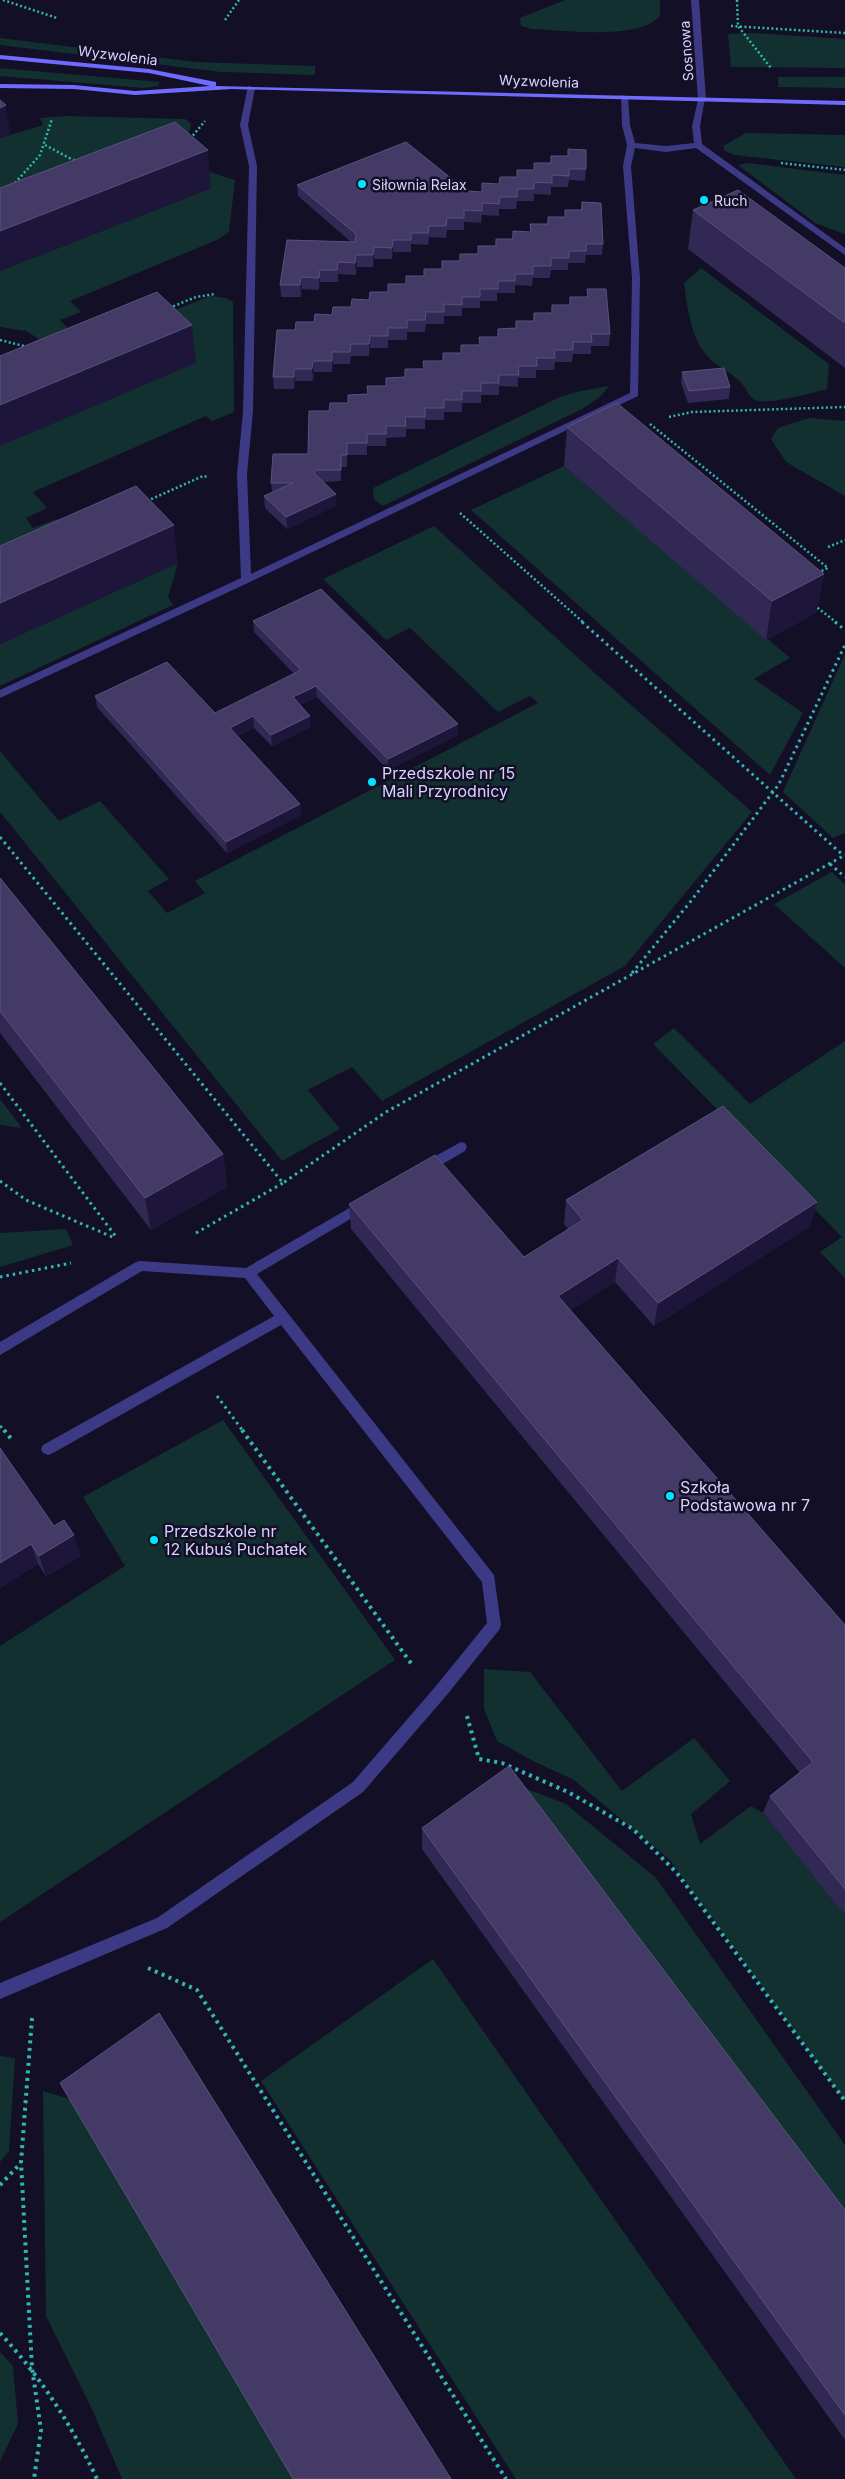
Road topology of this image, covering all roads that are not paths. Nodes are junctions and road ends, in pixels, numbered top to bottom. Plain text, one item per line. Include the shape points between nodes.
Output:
1 (695, 0) edge
2 (0, 57) edge
3 (0, 86) edge
4 (232, 87) junction
5 (251, 88) junction
6 (624, 97) junction
7 (702, 100) junction
8 (845, 103) edge
9 (631, 145) junction
10 (698, 145) junction
11 (845, 252) edge
12 (246, 580) junction
13 (0, 694) edge
14 (462, 1147) dead end
15 (415, 1174) edge
16 (373, 1199) edge
17 (248, 1273) junction
18 (283, 1318) junction
19 (0, 1349) edge
20 (48, 1449) dead end
21 (0, 1990) edge

1 - 7 street, Sosnowa
2 - 4 main road, Wyzwolenia via 149,71
3 - 4 main road, Wyzwolenia via 74,87 135,93
4 - 5 main road, Wyzwolenia
5 - 6 main road, Wyzwolenia
5 - 12 street via 244,125 253,166 248,412 242,474
6 - 7 main road, Wyzwolenia
6 - 9 street
7 - 8 main road, Wyzwolenia
7 - 10 street, Sosnowa via 696,126
9 - 10 street via 666,149
9 - 12 street via 627,166 636,278 635,394
10 - 11 street
12 - 13 street
14 - 15 street
16 - 17 street
17 - 18 street
17 - 19 street via 140,1266
18 - 20 street
18 - 21 street via 489,1580 494,1625 358,1787 162,1922

